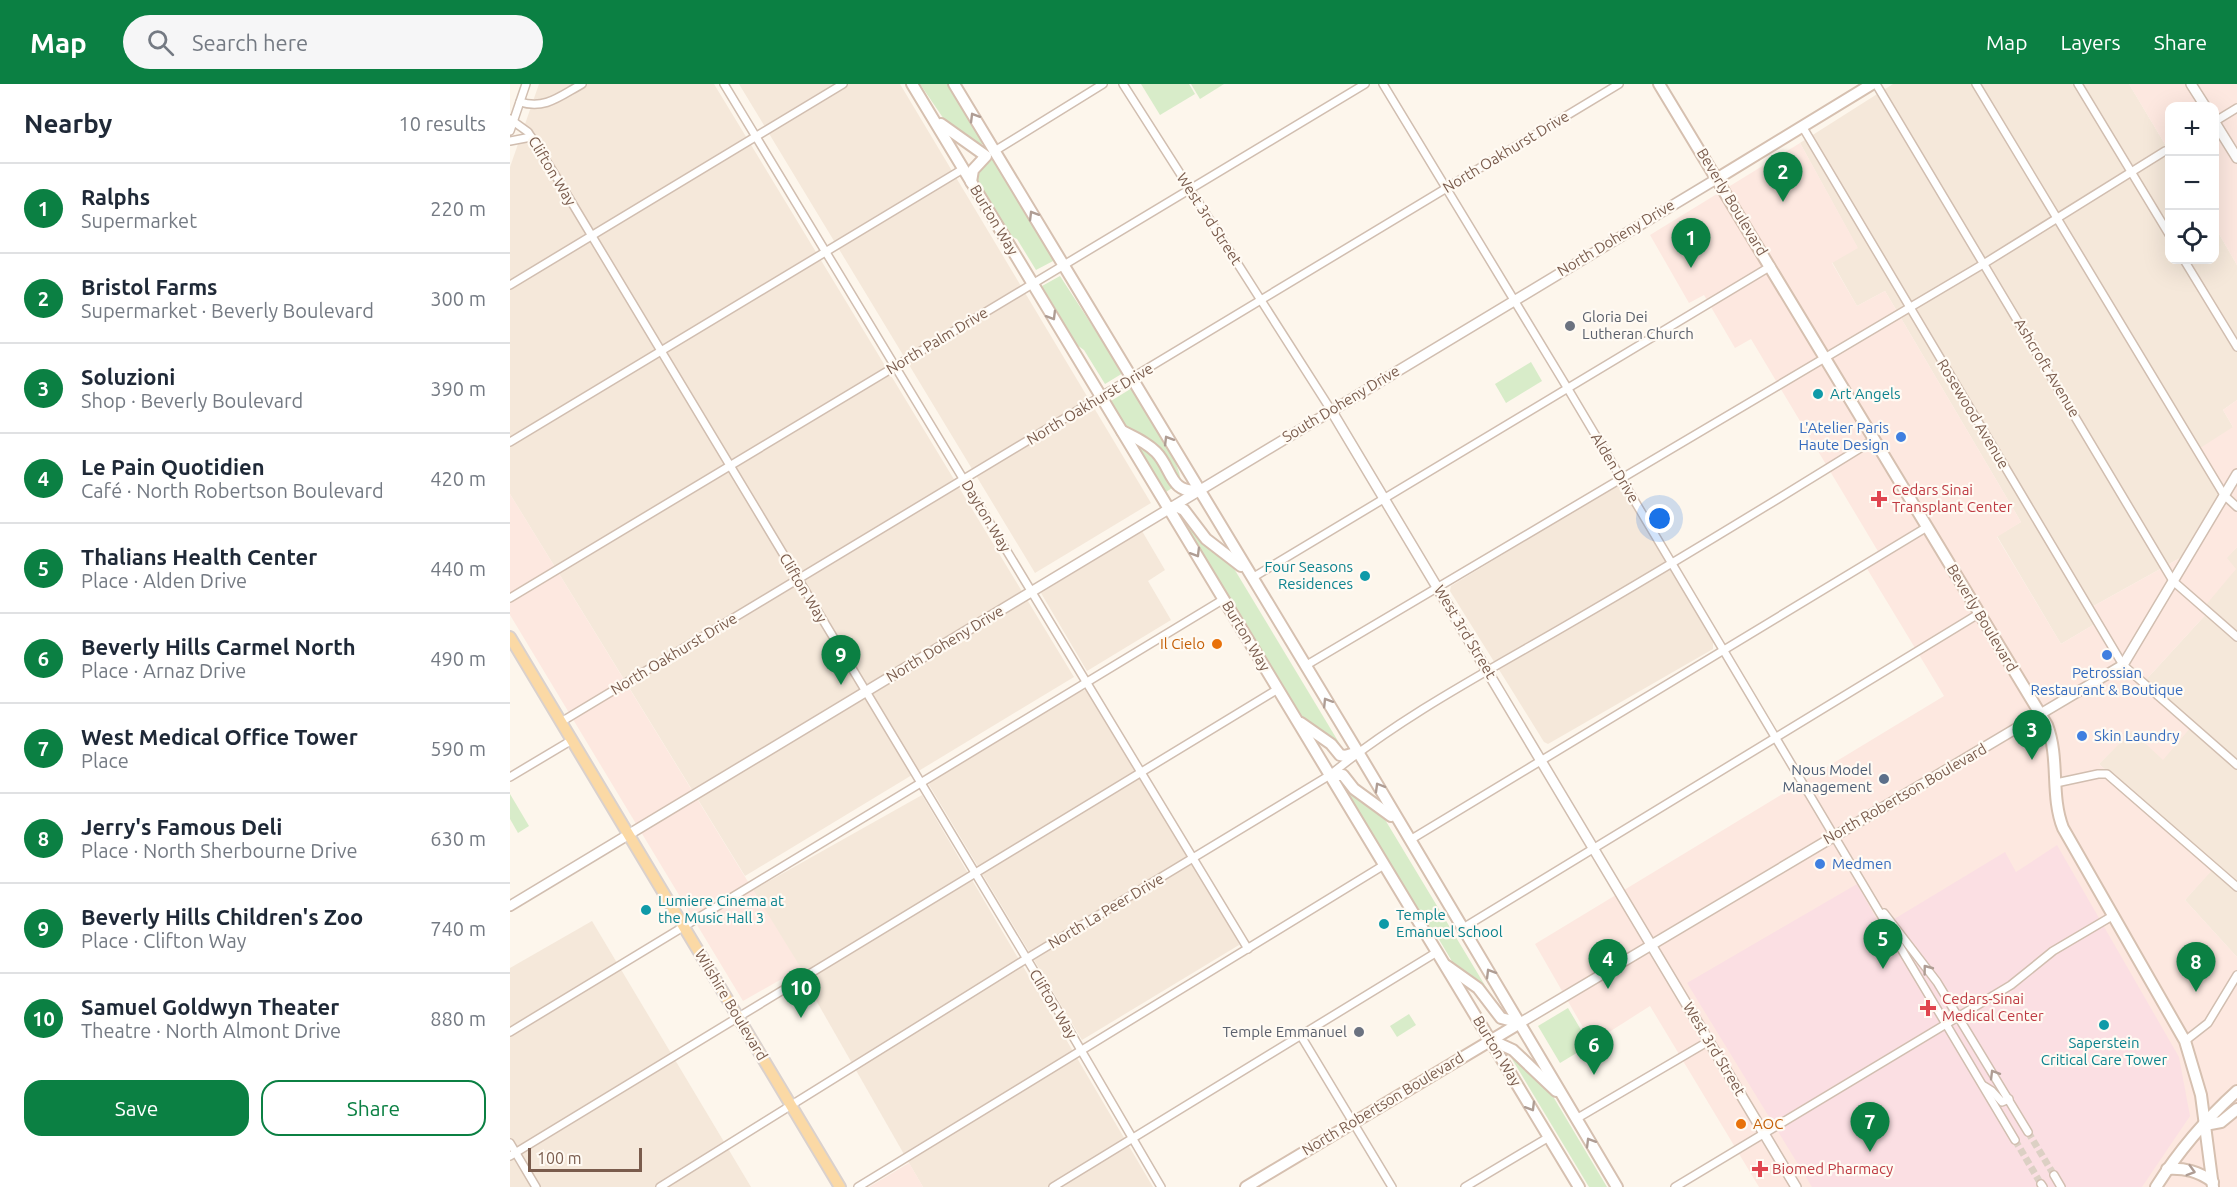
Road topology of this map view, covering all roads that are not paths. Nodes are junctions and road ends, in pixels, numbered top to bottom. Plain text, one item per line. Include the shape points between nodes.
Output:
1 (526, 84) edge
2 (582, 84) edge
3 (724, 84) edge
4 (843, 84) edge
5 (912, 84) edge
6 (954, 84) edge
7 (1103, 84) edge
8 (1123, 84) edge
9 (1365, 84) edge
10 (1383, 84) edge
11 (1619, 84) edge
12 (1659, 84) edge
13 (1874, 84) edge
14 (1976, 84) edge
15 (2078, 84) edge
16 (2191, 84) edge
17 (520, 102) junction
18 (2202, 102) edge
19 (2237, 108) edge
20 (929, 112) junction
21 (2219, 119) edge
22 (512, 120) edge
23 (1802, 126) junction
24 (2219, 129) edge
25 (510, 130) edge
26 (531, 137) junction
27 (755, 137) junction
28 (510, 141) edge
29 (2165, 152) dead end
30 (990, 153) junction
31 (2237, 158) edge
32 (963, 169) junction
33 (2132, 173) junction
34 (1718, 178) junction
35 (971, 182) junction
36 (1447, 188) junction
37 (1189, 189) junction
38 (2057, 218) junction
39 (2165, 229) edge
40 (591, 238) junction
41 (825, 252) junction
42 (1985, 263) junction
43 (2186, 264) edge
44 (1063, 265) junction
45 (1771, 266) junction
46 (1033, 284) junction
47 (510, 285) edge
48 (1261, 300) junction
49 (1514, 300) junction
50 (1910, 307) junction
51 (2237, 348) edge
52 (660, 351) junction
53 (1826, 357) junction
54 (895, 366) junction
55 (1132, 379) junction
56 (1568, 389) junction
57 (1101, 397) junction
58 (1331, 410) junction
59 (1122, 431) junction
60 (1875, 439) junction
61 (510, 442) edge
62 (729, 466) junction
63 (2237, 474) edge
64 (1621, 478) junction
65 (964, 480) junction
66 (1199, 490) junction
67 (2224, 495) junction
68 (1385, 498) junction
69 (1168, 507) junction
70 (2237, 507) edge
71 (1928, 526) junction
72 (1672, 564) junction
73 (1250, 575) junction
74 (798, 580) junction
75 (2173, 581) junction
76 (1438, 587) junction
77 (1032, 591) junction
78 (510, 598) edge
79 (1224, 600) junction
80 (1980, 613) junction
81 (510, 637) edge
82 (2237, 637) edge
83 (513, 649) edge
84 (1722, 651) junction
85 (2123, 664) junction
86 (1305, 666) junction
87 (1488, 670) junction
88 (1087, 682) junction
89 (1278, 689) junction
90 (865, 692) junction
91 (2040, 714) junction
92 (1294, 716) junction
93 (561, 722) junction
94 (1775, 737) junction
95 (572, 740) junction
96 (1358, 752) junction
97 (1542, 760) junction
98 (2237, 765) edge
99 (1140, 773) junction
100 (1330, 775) junction
101 (510, 777) edge
102 (920, 783) junction
103 (2056, 783) junction
104 (1400, 824) junction
105 (628, 835) junction
106 (1834, 836) junction
107 (1410, 840) junction
108 (1593, 848) junction
109 (1193, 859) junction
110 (1384, 865) junction
111 (974, 874) junction
112 (1862, 885) junction
113 (2237, 887) edge
114 (510, 906) edge
115 (2114, 915) junction
116 (683, 927) junction
117 (1463, 928) junction
118 (1651, 945) junction
119 (1248, 949) junction
120 (1437, 952) junction
121 (1026, 959) junction
122 (1444, 964) junction
123 (2237, 975) edge
124 (738, 1016) junction
125 (1959, 1017) junction
126 (1524, 1021) junction
127 (1947, 1024) junction
128 (510, 1032) edge
129 (1300, 1036) junction
130 (1489, 1039) junction
131 (1709, 1041) junction
132 (2185, 1041) junction
133 (1081, 1050) junction
134 (1984, 1086) junction
135 (2237, 1091) edge
136 (1563, 1097) junction
137 (2009, 1099) junction
138 (791, 1105) junction
139 (2237, 1109) edge
140 (1576, 1119) junction
141 (1353, 1122) junction
142 (2205, 1125) junction
143 (2028, 1132) tunnel mouth
144 (1765, 1134) junction
145 (1549, 1137) junction
146 (1132, 1138) junction
147 (2015, 1140) tunnel mouth
148 (510, 1143) edge
149 (513, 1154) edge
150 (2167, 1169) junction
151 (2054, 1175) tunnel mouth
152 (2213, 1184) edge
153 (536, 1187) edge
154 (660, 1187) edge
155 (840, 1187) edge
156 (858, 1187) edge
157 (1053, 1187) edge
158 (1161, 1187) edge
159 (1246, 1187) edge
160 (1392, 1187) edge
161 (1465, 1187) edge
162 (1579, 1187) edge
163 (1617, 1187) edge
164 (1675, 1187) edge
165 (1796, 1187) edge
166 (2061, 1187) edge
167 (2156, 1187) edge

1 - 17 street
2 - 17 street via 546,105
3 - 27 street, Dayton Way
4 - 27 street
5 - 20 main road, Burton Way
30 -> 6 main road
7 - 30 street
8 - 37 street, West 3rd Street
9 - 37 street, North Palm Drive
10 - 36 street, Alden Drive
11 - 36 street, North Oakhurst Drive
12 - 34 main road, Beverly Boulevard
13 - 23 main road, North Doheny Drive
13 - 42 street, Ashcroft Avenue
14 - 38 street
15 - 33 street
16 - 18 street
17 - 22 street
19 - 21 street
20 - 30 main road via 949,132
20 - 32 main road, Burton Way
22 - 25 street
22 - 26 street, Clifton Way
23 - 34 main road, North Doheny Drive
23 - 50 street, Rosewood Avenue
24 - 31 street
26 - 28 street
26 - 40 street, Clifton Way
27 - 40 street
27 - 41 street, Dayton Way
29 - 33 street
30 - 35 main road via 973,170
44 -> 30 main road
32 - 35 main road, Burton Way
32 - 41 street
33 - 38 street
33 - 39 street
34 - 45 main road, Beverly Boulevard
34 - 49 street, North Doheny Drive
35 - 46 main road, Burton Way
36 - 48 street, North Oakhurst Drive
36 - 49 street, Alden Drive
37 - 44 street, North Palm Drive
37 - 48 street, West 3rd Street
38 - 42 street
38 - 67 street
40 - 47 street
40 - 52 street, Clifton Way
41 - 52 street
41 - 54 street, Dayton Way
42 - 50 street
42 - 75 street, Ashcroft Avenue
43 - 51 street
44 - 46 street, North Palm Drive
44 - 55 main road
45 - 53 main road, Beverly Boulevard
45 - 56 street
46 - 54 street, North Palm Drive
46 -> 57 main road, Burton Way
48 - 55 street, North Oakhurst Drive
48 - 58 street, West 3rd Street
49 - 56 street, Alden Drive
49 - 58 street, South Doheny Drive
50 - 53 street
50 - 85 street, Rosewood Avenue
52 - 61 street
52 - 62 street, Clifton Way
53 - 60 main road, Beverly Boulevard
53 - 64 street
54 - 62 street, North Palm Drive
54 - 65 street, Dayton Way
55 - 57 street, North Oakhurst Drive
66 -> 55 main road
56 - 64 street, Alden Drive
56 - 68 street
57 - 59 main road, Burton Way
57 - 65 street, North Oakhurst Drive
58 - 66 street, South Doheny Drive
58 - 68 street, West 3rd Street
59 - 66 main road via 1154,450 1180,489
59 - 69 main road, Burton Way
60 - 71 main road, Beverly Boulevard
60 - 72 street
62 - 74 street, Clifton Way
62 - 78 street, North Palm Drive
63 - 67 street, North Robertson Boulevard
64 - 72 street, Alden Drive
64 - 76 street
65 - 74 street, North Oakhurst Drive
65 - 77 street, Dayton Way
66 - 69 street, South Doheny Drive
66 - 73 main road
67 - 70 street
67 - 75 street, North Robertson Boulevard
68 - 73 street
68 - 76 street, West 3rd Street
69 - 73 main road via 1184,510 1206,539
69 - 77 street, North Doheny Drive
69 -> 79 main road, Burton Way
71 - 80 main road, Beverly Boulevard
71 - 84 street
72 - 84 street, Alden Drive
72 - 87 street, North La Peer Drive
73 - 86 main road
74 - 90 street, Clifton Way
74 - 93 street, North Oakhurst Drive
75 - 82 street, Ashcroft Avenue
75 - 85 street, North Robertson Boulevard
76 - 86 street
76 - 87 street, West 3rd Street
77 - 88 street, Dayton Way
77 - 90 street, North Doheny Drive
79 - 88 street
79 - 89 main road, Burton Way
80 - 91 main road, Beverly Boulevard
80 - 94 street
81 - 83 main road, Wilshire Boulevard
83 - 93 main road, Wilshire Boulevard
84 - 94 street, Alden Drive
84 - 97 street
85 - 91 street, North Robertson Boulevard
85 - 98 street, Rosewood Avenue
96 -> 86 main road
87 - 96 street, North La Peer Drive
87 - 97 street, West 3rd Street
88 - 99 street, Dayton Way
88 - 102 street
89 - 92 main road, Burton Way
89 - 99 street
90 - 102 street, Clifton Way
90 - 105 street, North Doheny Drive
91 - 103 main road, Beverly Boulevard via 2054,746
91 - 106 street, North Robertson Boulevard
92 - 96 main road via 1340,755
92 - 100 main road, Burton Way
93 - 95 main road, Wilshire Boulevard
94 - 106 street, Alden Drive
94 - 108 street
95 - 101 street
95 - 105 main road, Wilshire Boulevard
96 - 100 street, North La Peer Drive
104 -> 96 main road
97 - 107 street
97 - 108 street, West 3rd Street
99 - 109 street, Dayton Way
99 - 111 street
100 - 104 main road via 1343,775 1354,789
100 - 109 street, North La Peer Drive
100 - 110 main road, Burton Way
102 - 111 street, Clifton Way
102 - 116 street
103 - 113 street via 2098,774 2111,777
103 - 115 main road, Beverly Boulevard via 2063,828
104 - 107 main road
105 - 114 street
105 - 116 main road, Wilshire Boulevard
106 - 112 street, Alden Drive
106 - 118 street, North Robertson Boulevard
107 - 117 main road
108 - 117 street
108 - 118 street, West 3rd Street
109 - 119 street, Dayton Way
109 - 121 street, North La Peer Drive
110 - 119 street
110 - 120 main road, Burton Way
111 - 121 street, Clifton Way
111 - 124 street
125 -> 112 street, Alden Drive
112 - 127 street, Alden Drive
115 - 125 street via 2061,946 2011,986
115 - 132 main road, Beverly Boulevard
116 - 124 main road, Wilshire Boulevard
116 - 128 street
126 -> 117 main road
118 - 126 street, North Robertson Boulevard
118 - 131 street, West 3rd Street
119 - 133 street
120 - 122 main road, Burton Way
120 - 129 street
121 - 133 street, Clifton Way
121 - 138 street, North La Peer Drive
122 - 126 main road via 1478,988 1501,1018
122 - 130 main road, Burton Way
123 - 132 street via 2208,1023
124 - 138 main road, Wilshire Boulevard
124 - 149 street
125 - 127 street
137 -> 125 street, Alden Drive
126 - 130 main road, North Robertson Boulevard
126 - 136 main road
127 - 134 street, Alden Drive
127 - 144 street
129 - 141 street
129 - 146 street
130 - 136 main road via 1513,1050
130 - 141 main road, North Robertson Boulevard
130 -> 145 main road, Burton Way
131 - 140 street
131 - 144 street, West 3rd Street
132 - 142 main road, Beverly Boulevard
133 - 146 street, Clifton Way
133 - 156 street
134 - 137 street via 2002,1102
134 - 147 street, Alden Drive
135 - 142 main road
136 - 140 main road
137 - 143 street, Alden Drive
138 - 154 street, North La Peer Drive
138 - 155 main road, Wilshire Boulevard
139 - 142 main road via 2221,1122
163 -> 140 main road
141 - 159 main road, North Robertson Boulevard
141 - 160 street
142 - 150 main road
142 - 152 main road, Beverly Boulevard
144 - 164 street
144 - 165 street, West 3rd Street
145 - 161 street
145 - 162 main road, Burton Way
146 - 157 street
146 - 158 street, Clifton Way
148 - 149 street
149 - 153 street
150 -> 152 main road via 2184,1168 2202,1174
150 - 167 main road
151 - 166 street

